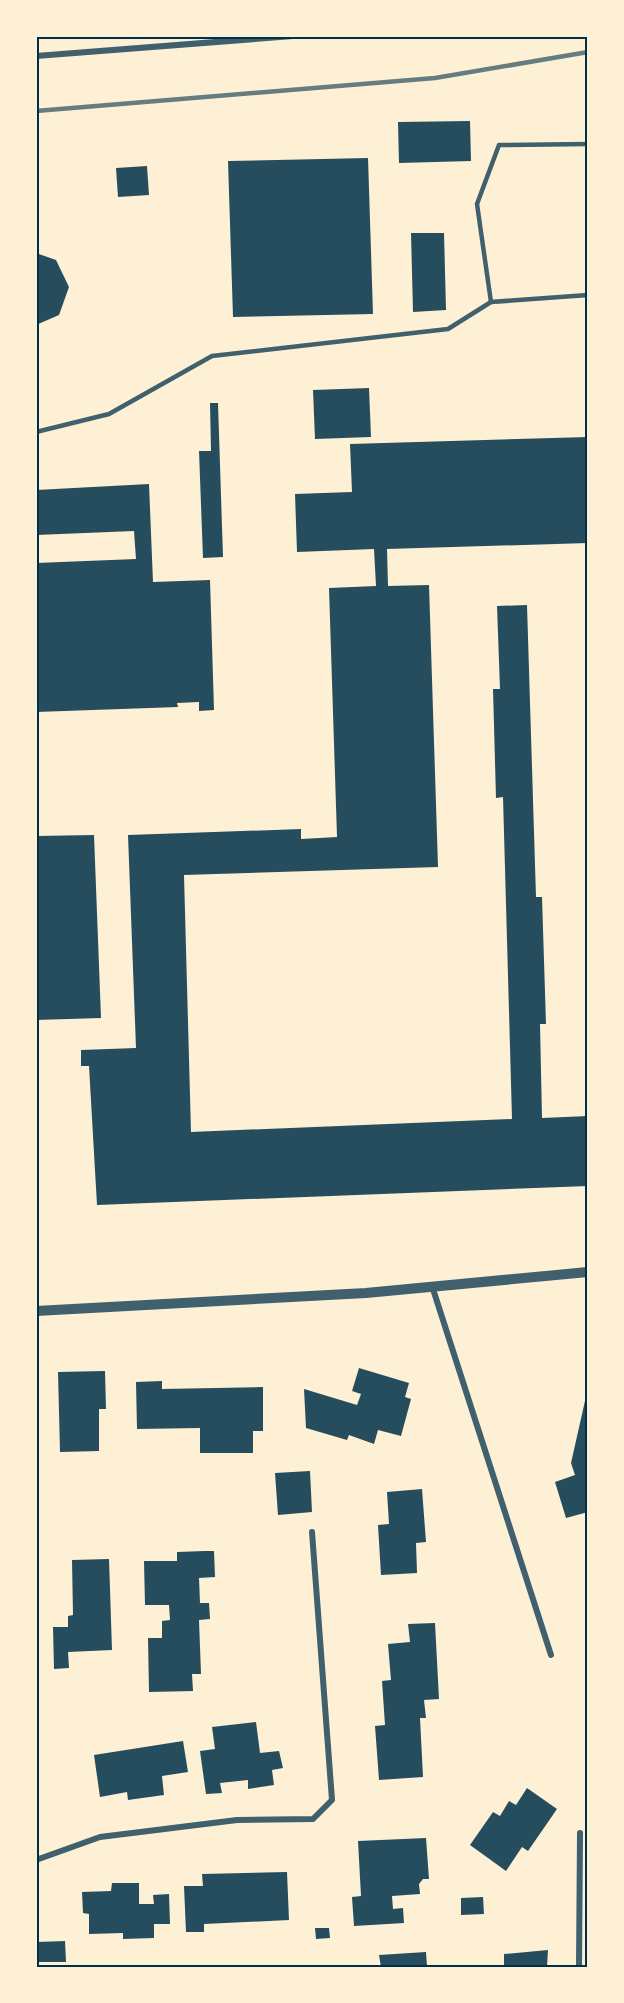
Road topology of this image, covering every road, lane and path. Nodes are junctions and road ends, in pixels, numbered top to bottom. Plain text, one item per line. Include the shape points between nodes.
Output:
1 (293, 36) edge
2 (36, 56) edge
3 (588, 144) edge
4 (588, 295) edge
5 (491, 302) junction
6 (36, 432) edge
7 (588, 1272) edge
8 (432, 1286) junction
9 (36, 1311) edge
10 (312, 1532) dead end
11 (551, 1656) dead end
12 (580, 1833) dead end
13 (36, 1860) edge
14 (579, 1967) edge

1 - 2 street
3 - 5 lane via 499,145 477,204
4 - 5 lane
5 - 6 lane via 448,329 212,356 109,414
7 - 8 street
8 - 9 street
8 - 11 street
10 - 13 street via 332,1800 313,1819 237,1820 100,1837
12 - 14 street

